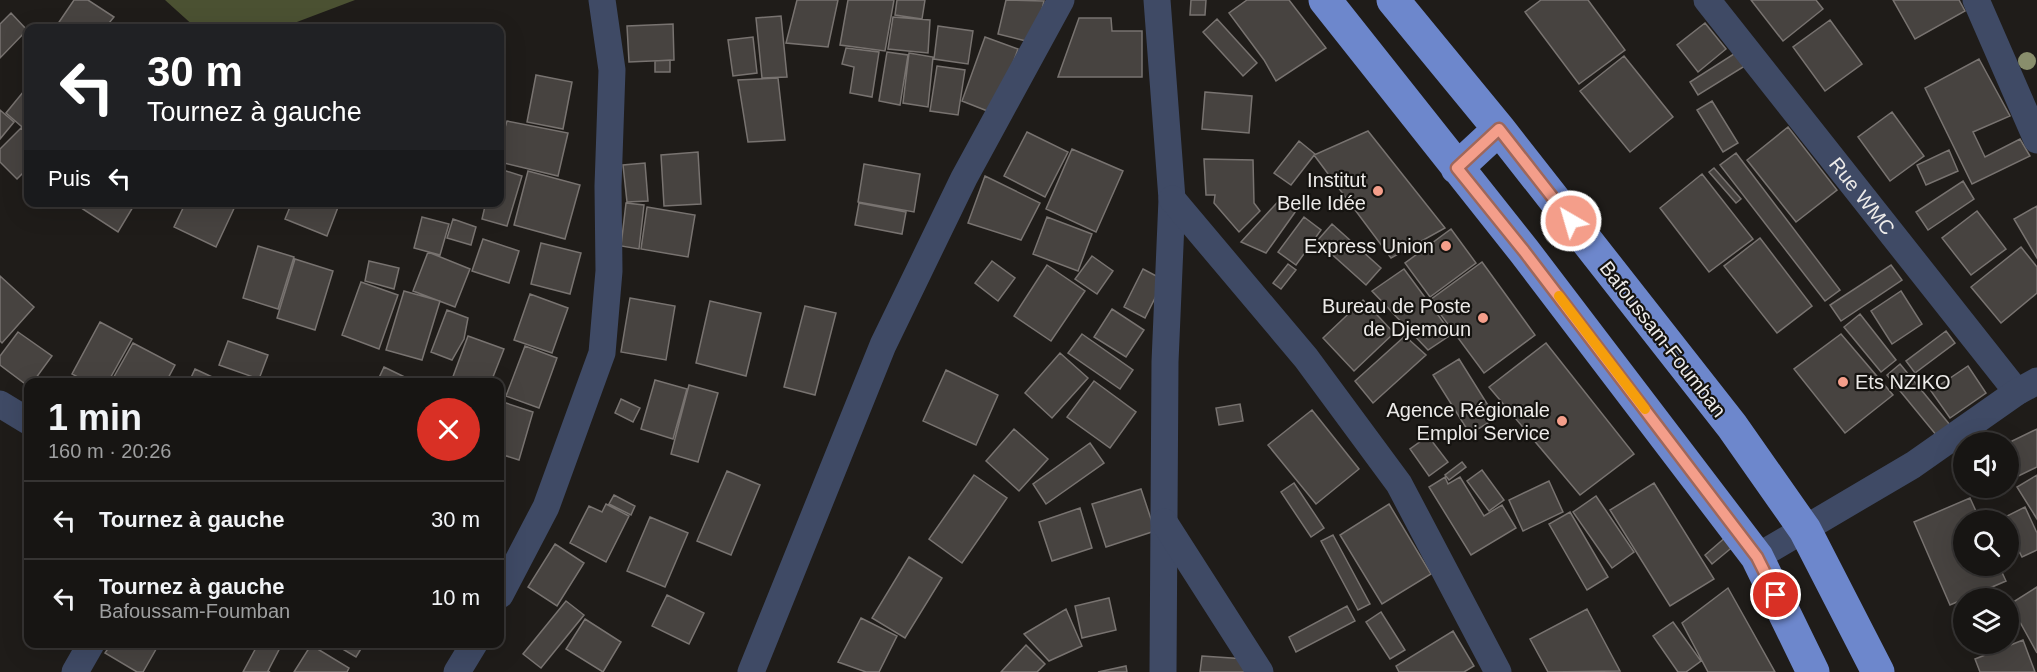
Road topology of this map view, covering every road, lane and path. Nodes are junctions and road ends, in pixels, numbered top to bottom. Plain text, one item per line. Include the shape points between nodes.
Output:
1 (602, 0) edge
2 (1061, 0) edge
3 (1157, 0) edge
4 (1325, 0) edge
5 (1393, 0) edge
6 (1707, 0) edge
7 (1976, 0) edge
8 (1499, 129) junction
9 (2037, 140) edge
10 (1457, 168) junction
11 (1172, 199) junction
12 (2027, 387) edge
13 (0, 404) edge
14 (24, 419) edge
15 (1164, 522) junction
16 (1804, 530) junction
17 (1757, 557) junction
18 (504, 587) edge
19 (89, 648) edge
20 (472, 648) edge
21 (75, 672) edge
22 (457, 672) edge
23 (751, 672) edge
24 (1163, 672) edge
25 (1260, 672) edge
26 (1498, 672) edge
27 (1813, 672) edge
28 (1878, 672) edge

1 - 18 street via 612,70 609,271 602,353 546,507
2 - 23 street via 964,178 882,345
3 - 11 street
4 - 10 highway
5 - 8 highway, Bafoussam-Foumban
6 - 12 street, Rue WMC
7 - 9 street
8 - 10 highway
8 - 16 highway, Bafoussam-Foumban via 1732,426
10 - 17 highway
11 - 15 street
11 - 26 street via 1306,358 1399,484
12 - 16 street via 1913,465
13 - 14 street
15 - 24 street
15 - 25 street
16 - 17 street
16 - 28 highway, Bafoussam-Foumban
17 - 27 highway
19 - 21 street
20 - 22 street

